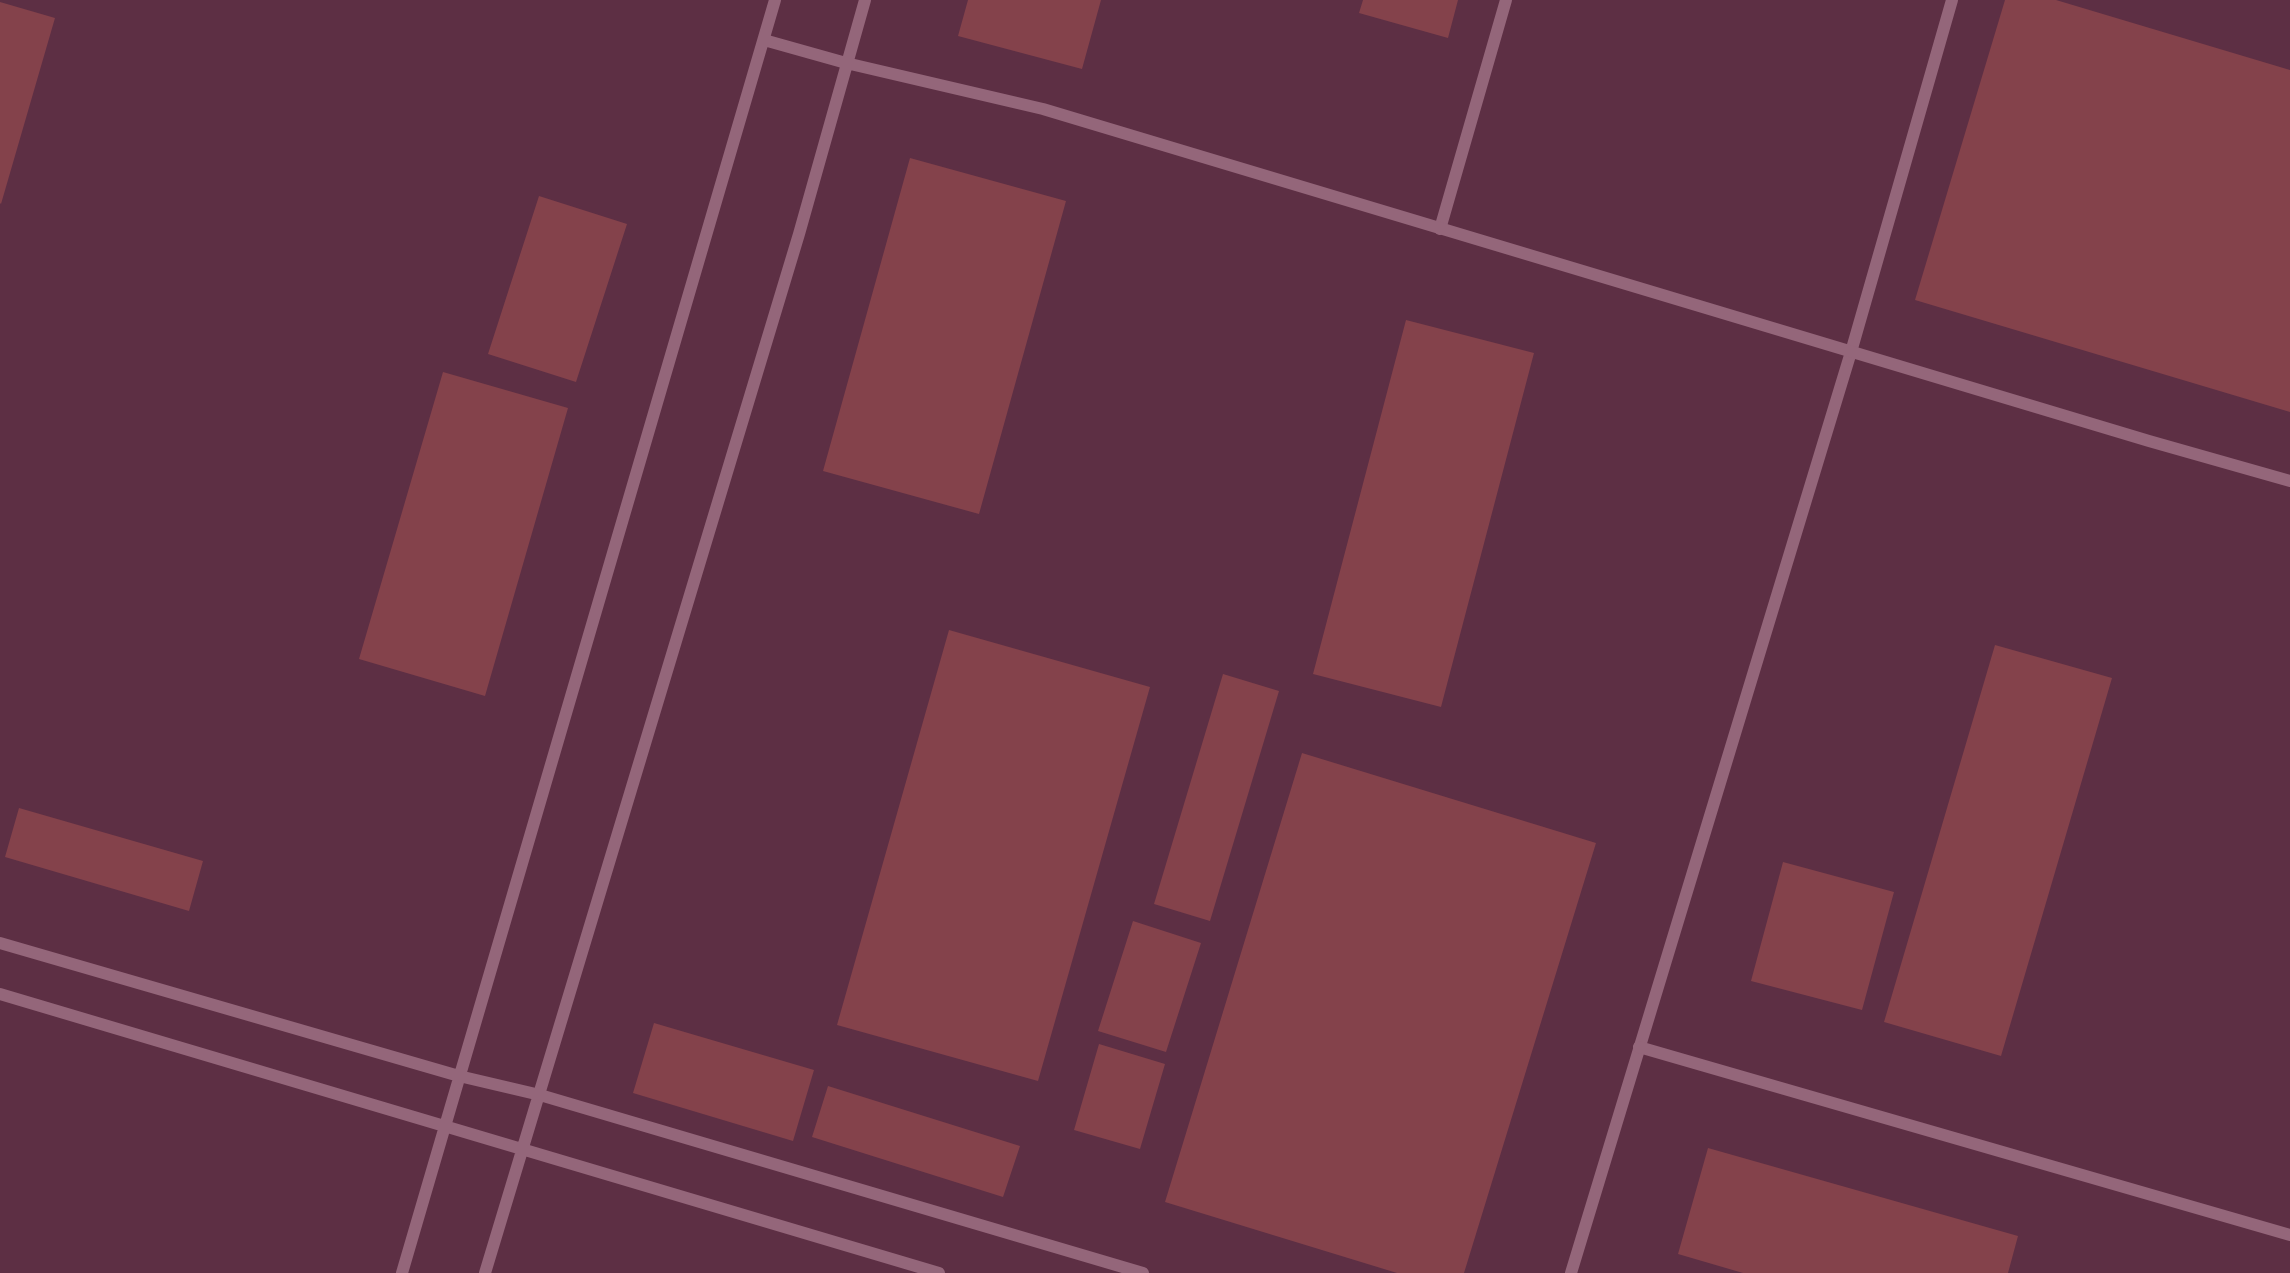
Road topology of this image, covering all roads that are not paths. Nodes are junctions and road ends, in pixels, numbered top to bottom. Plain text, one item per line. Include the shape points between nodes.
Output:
1 (775, 0) edge
2 (865, 0) edge
3 (1506, 0) edge
4 (1952, 0) edge
5 (764, 40) junction
6 (846, 63) junction
7 (1440, 229) junction
8 (1851, 352) junction
9 (2290, 481) edge
10 (0, 943) edge
11 (0, 994) edge
12 (1639, 1047) junction
13 (459, 1076) junction
14 (540, 1096) junction
15 (444, 1128) junction
16 (521, 1150) junction
17 (2290, 1234) edge
18 (402, 1273) edge
19 (486, 1273) edge
20 (939, 1273) edge
21 (1143, 1273) edge
22 (1571, 1273) edge

1 - 5 street
2 - 6 street
3 - 7 street
4 - 8 street
5 - 6 street
5 - 13 street
6 - 7 street via 1043,109
6 - 14 street via 798,234
7 - 8 street
8 - 9 street
8 - 12 street
10 - 13 street
11 - 15 street
12 - 17 street
12 - 22 street
13 - 14 street
13 - 15 street
14 - 16 street
14 - 21 street
15 - 16 street
15 - 18 street
16 - 19 street
16 - 20 street

